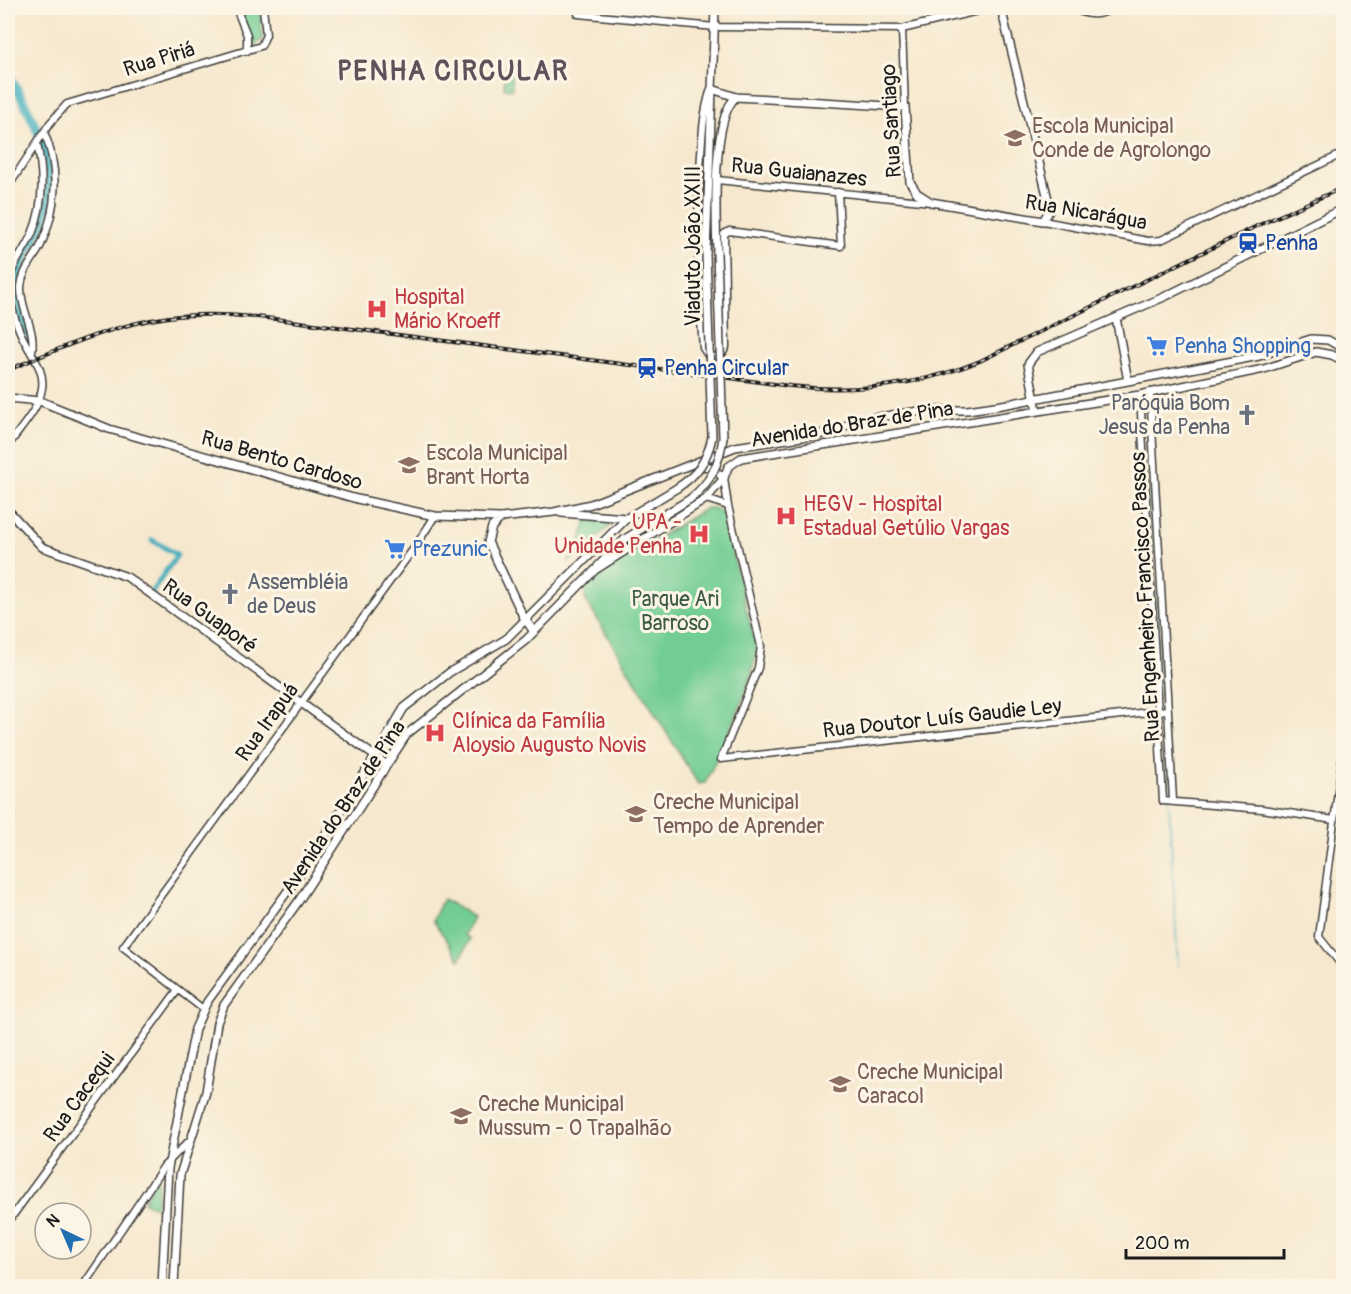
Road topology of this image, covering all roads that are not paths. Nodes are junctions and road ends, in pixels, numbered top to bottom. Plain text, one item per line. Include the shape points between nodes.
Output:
1 (236, 8) edge
2 (263, 8) edge
3 (716, 8) edge
4 (990, 8) edge
5 (1000, 8) edge
6 (1073, 8) edge
7 (1112, 8) edge
8 (577, 11) edge
9 (715, 27) junction
10 (902, 29) junction
11 (247, 51) junction
12 (712, 87) junction
13 (736, 97) junction
14 (905, 107) junction
15 (40, 138) junction
16 (1344, 153) edge
17 (717, 180) junction
18 (8, 187) edge
19 (838, 192) junction
20 (912, 201) joint
21 (930, 202) junction
22 (1344, 208) edge
23 (1043, 221) junction
24 (1116, 318) junction
25 (1344, 349) edge
26 (32, 351) junction
27 (1344, 361) edge
28 (1128, 381) junction
29 (1150, 392) junction
30 (1140, 394) junction
31 (8, 398) edge
32 (1035, 398) junction
33 (40, 401) junction
34 (1037, 411) junction
35 (1151, 417) junction
36 (1141, 418) junction
37 (8, 446) edge
38 (707, 465) junction
39 (687, 467) junction
40 (724, 478) junction
41 (708, 497) junction
42 (728, 506) junction
43 (8, 510) edge
44 (555, 512) junction
45 (435, 516) junction
46 (501, 518) junction
47 (627, 518) junction
48 (1154, 558) junction
49 (595, 570) junction
50 (526, 621) junction
51 (534, 632) junction
52 (302, 702) junction
53 (1162, 711) junction
54 (1344, 745) edge
55 (375, 757) junction
56 (387, 765) junction
57 (1168, 801) junction
58 (1334, 820) junction
59 (1343, 967) edge
60 (177, 991) junction
61 (203, 1008) junction
62 (189, 1141) junction
63 (170, 1159) junction
64 (8, 1222) edge
65 (83, 1287) edge
66 (162, 1287) edge
67 (174, 1287) edge

1 - 11 street via 247,35
2 - 11 street, Rua Piriá via 266,35 261,46
3 - 9 main road, Viaduto João XXIII
4 - 10 street
5 - 23 main road via 1049,203
6 - 7 street via 1091,15
8 - 9 street
9 - 10 street
9 - 12 main road, Viaduto João XXIII
10 - 14 street, Rua Santiago
11 - 15 street, Rua Piriá via 67,104
12 - 13 main road
12 - 19 street via 703,114 697,221 703,348 709,357 717,358 724,352 727,340 724,234 729,231 841,246
12 - 47 main road, Viaduto João XXIII, bridge via 706,254 712,437 695,475
13 - 14 main road
13 - 17 main road via 722,121
14 - 21 main road, Rua Santiago via 910,182
15 - 18 street
15 - 26 street via 43,183 38,216 9,286 22,336
15 - 26 street via 54,162 55,188 45,234 21,285
16 - 23 street, Rua Nicarágua via 1161,240 1148,241
17 - 19 street, Rua Guaianazes
17 - 49 main road, bridge via 723,438 720,459 708,483 690,499 625,539
19 - 20 street, Rua Guaianazes
20 - 21 street, Rua Nicarágua
21 - 23 main road, Rua Nicarágua
22 - 24 main road
24 - 28 main road
24 - 32 main road via 1032,355 1028,364
25 - 28 main road, Avenida do Braz de Pina via 1328,340 1311,339 1259,356
26 - 33 street via 42,376
27 - 29 main road, Avenida do Braz de Pina via 1316,352 1264,369
28 - 32 main road, Avenida do Braz de Pina
29 - 30 main road, Avenida do Braz de Pina
29 - 35 street, Rua Engenheiro Francisco Passos
30 - 34 main road, Avenida do Braz de Pina
30 - 36 street, Rua Engenheiro Francisco Passos
31 - 33 main road, Rua Bento Cardoso
32 - 34 main road
32 - 39 main road, Avenida do Braz de Pina via 967,410 927,410 865,419 822,434 735,447
33 - 37 street
33 - 45 main road, Rua Bento Cardoso via 129,435
34 - 40 main road, Avenida do Braz de Pina via 741,458 731,464
35 - 36 street
35 - 48 street, Rua Engenheiro Francisco Passos
36 - 48 street, Rua Engenheiro Francisco Passos
38 - 39 main road
38 - 40 main road
38 - 41 main road via 712,473
39 - 44 main road, Avenida do Braz de Pina via 591,504
40 - 41 main road, Avenida do Braz de Pina
40 - 42 street
41 - 42 street
41 - 49 main road, Avenida do Braz de Pina
42 - 53 street, Rua Doutor Luís Gaudie Ley via 761,646 758,668 721,759
43 - 52 main road, Rua Guaporé via 42,547 127,577
44 - 46 main road, Rua Bento Cardoso
44 - 47 main road
45 - 46 main road, Rua Bento Cardoso
45 - 52 street, Rua Irapuá
46 - 50 main road via 492,527 488,542
47 - 50 main road, Avenida do Braz de Pina
48 - 53 street, Rua Engenheiro Francisco Passos
49 - 51 main road, Avenida do Braz de Pina
50 - 51 main road
50 - 55 main road, Avenida do Braz de Pina via 497,645 450,672 409,703 395,719
51 - 56 main road, Avenida do Braz de Pina via 416,725
52 - 55 main road, Rua Guaporé
52 - 60 street, Rua Irapuá via 123,946
53 - 57 street, Rua Engenheiro Francisco Passos
53 - 57 street, Rua Engenheiro Francisco Passos
54 - 58 street
55 - 56 main road, Rua Guaporé
55 - 61 main road, Avenida do Braz de Pina via 300,874
56 - 62 main road, Avenida do Braz de Pina via 298,902 224,1005 217,1023 206,1092
57 - 58 street
58 - 59 street via 1319,937
60 - 61 street
60 - 64 street, Rua Cacequi
61 - 63 main road, Avenida do Braz de Pina via 195,1029
62 - 63 street, Avenida do Braz de Pina
62 - 67 main road via 179,1181
63 - 65 street, Avenida do Braz de Pina
63 - 66 main road

